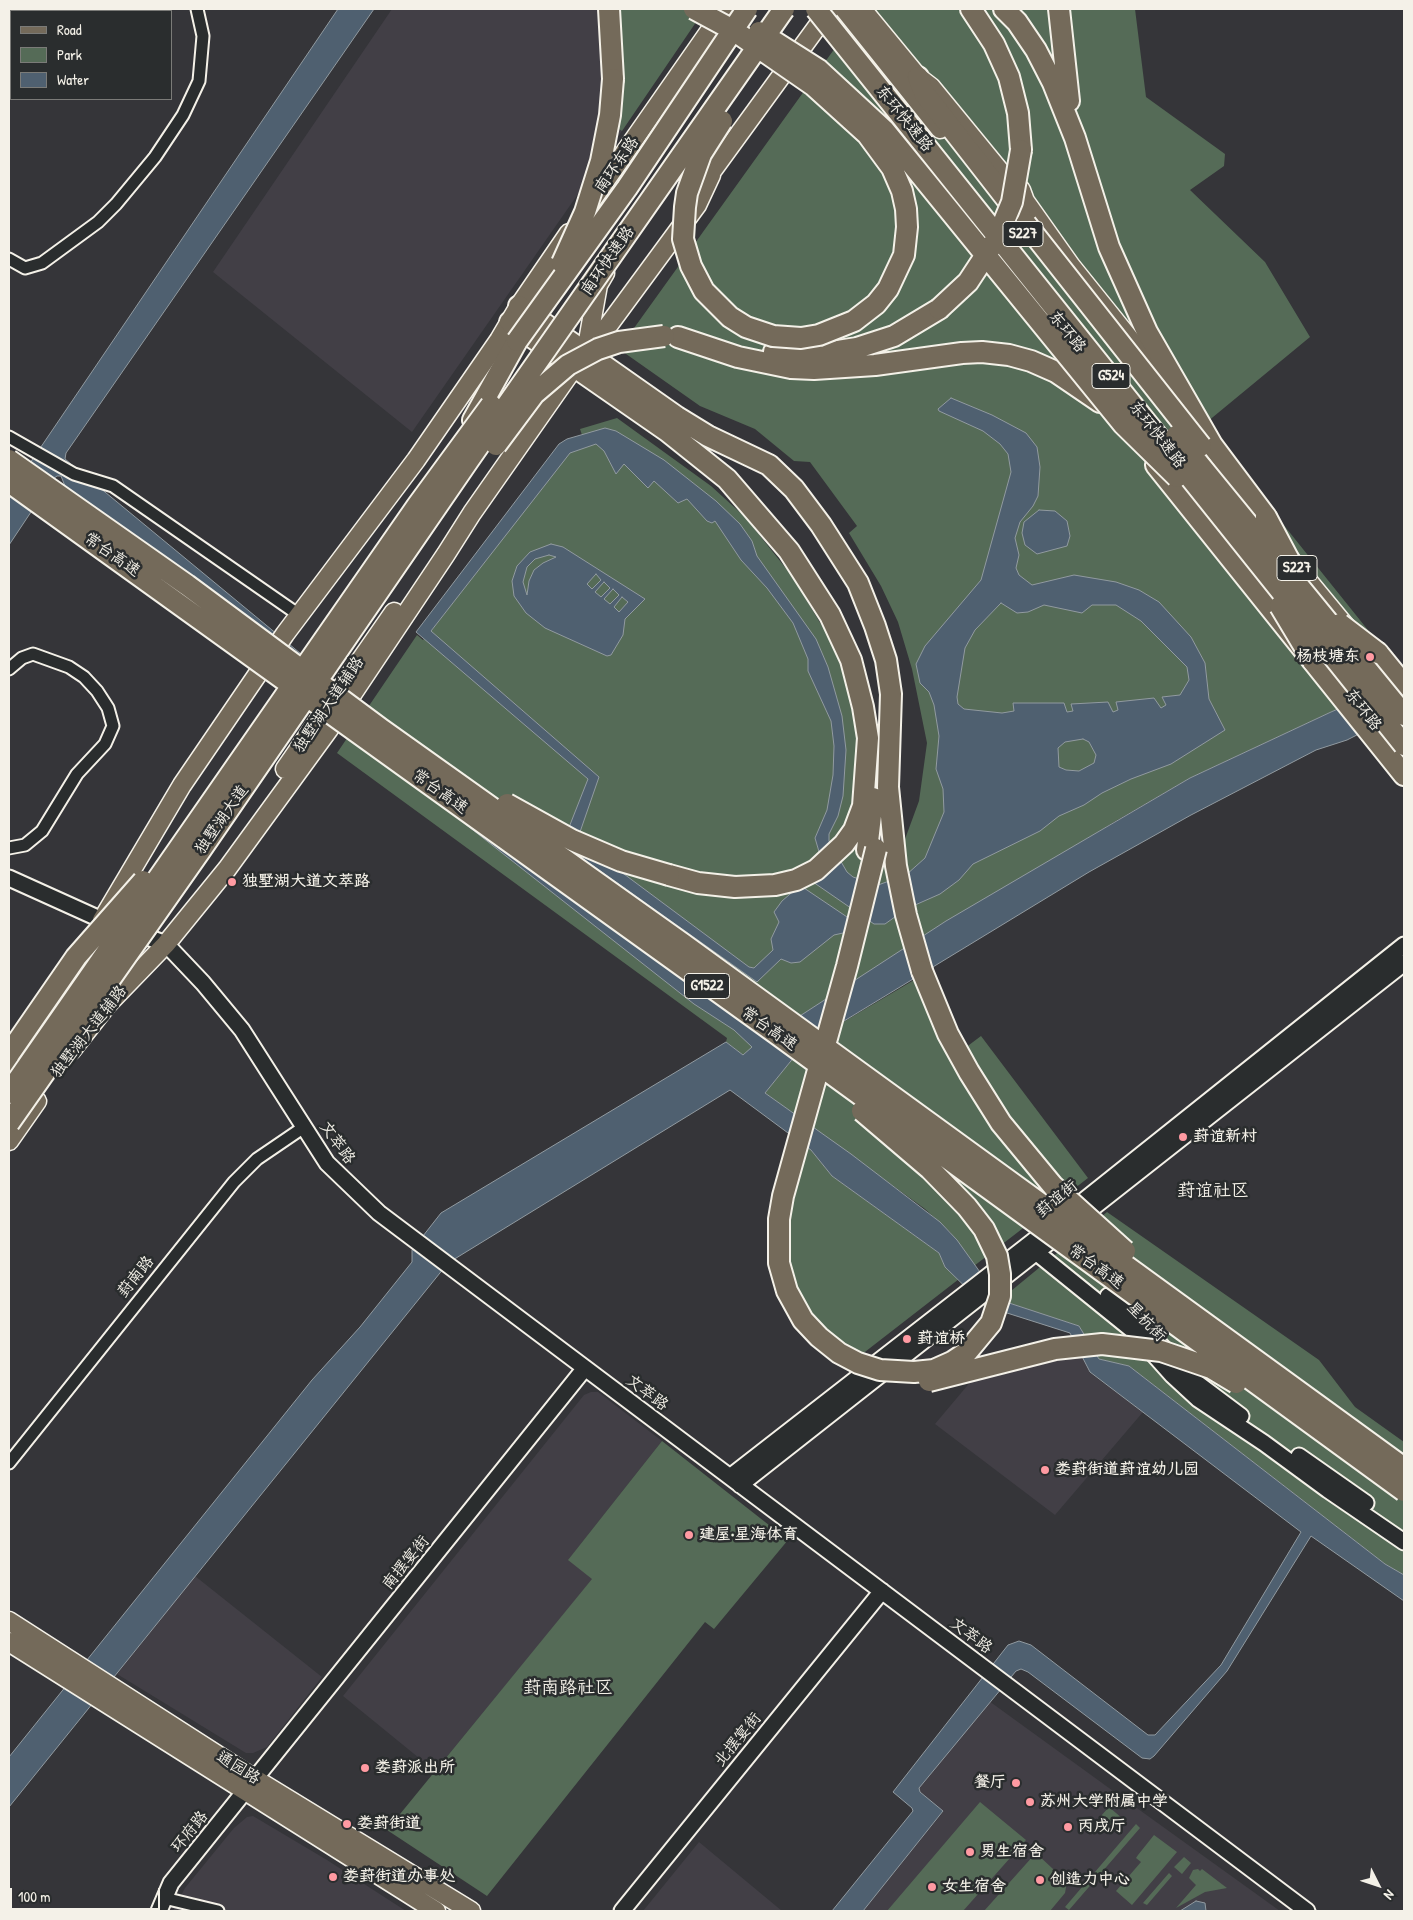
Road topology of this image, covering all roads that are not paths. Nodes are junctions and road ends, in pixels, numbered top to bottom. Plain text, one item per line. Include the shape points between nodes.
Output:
1 (197, 9) edge
2 (609, 9) edge
3 (694, 9) edge
4 (723, 9) edge
5 (747, 9) edge
6 (767, 9) edge
7 (784, 9) edge
8 (792, 9) edge
9 (799, 9) edge
10 (809, 9) edge
11 (844, 9) edge
12 (862, 9) edge
13 (971, 9) edge
14 (1004, 9) edge
15 (1059, 9) edge
16 (825, 12) edge
17 (918, 77) junction
18 (1075, 138) junction
19 (9, 259) edge
20 (514, 314) junction
21 (678, 337) junction
22 (517, 341) junction
23 (580, 359) junction
24 (1123, 424) junction
25 (9, 437) edge
26 (452, 456) junction
27 (1205, 457) junction
28 (9, 460) edge
29 (416, 460) junction
30 (1180, 477) junction
31 (9, 482) edge
32 (425, 510) junction
33 (1244, 534) junction
34 (187, 586) junction
35 (1309, 599) junction
36 (299, 615) junction
37 (290, 638) junction
38 (1313, 661) junction
39 (9, 670) edge
40 (1397, 682) edge
41 (1404, 700) edge
42 (1404, 715) edge
43 (868, 738) junction
44 (1404, 745) edge
45 (1404, 761) edge
46 (1404, 775) edge
47 (196, 824) junction
48 (879, 847) junction
49 (9, 848) edge
50 (9, 878) edge
51 (102, 920) junction
52 (166, 944) junction
53 (1404, 945) edge
54 (1404, 963) edge
55 (120, 965) junction
56 (686, 971) junction
57 (107, 1005) junction
58 (9, 1054) edge
59 (9, 1070) edge
60 (9, 1093) edge
61 (9, 1123) edge
62 (304, 1128) junction
63 (9, 1141) edge
64 (1038, 1247) junction
65 (585, 1368) junction
66 (1271, 1372) junction
67 (9, 1463) edge
68 (1404, 1468) edge
69 (735, 1481) junction
70 (1404, 1492) edge
71 (1404, 1501) edge
72 (1404, 1529) edge
73 (1404, 1542) edge
74 (882, 1591) junction
75 (9, 1621) edge
76 (9, 1642) edge
77 (71, 1671) junction
78 (250, 1785) junction
79 (161, 1905) edge
80 (218, 1911) edge
81 (436, 1911) edge
82 (471, 1911) edge
83 (622, 1911) edge
84 (1307, 1911) edge

1 - 19 street via 203,36 201,73 188,107 163,146 116,204 82,235 34,267 23,268
2 - 22 highway, bridge via 612,94 599,167 585,212 567,253
3 - 9 highway, bridge via 733,30 763,50 770,55 790,68 832,101 879,148 902,190 907,218 906,246 888,289 876,304 854,321 828,333 801,338 755,330 730,317 704,291 691,266 683,239 687,193 702,154 741,91 767,54 772,46
4 - 20 main road, 南环东路
4 - 24 highway, bridge via 818,70 884,130
5 - 22 highway, bridge via 627,188
6 - 26 highway, 南环快速路, bridge
7 - 32 highway, 南环快速路, bridge
8 - 23 main road via 598,285
10 - 16 main road, S227
11 - 27 main road, 东环路 / S227
12 - 17 main road
13 - 21 highway, bridge via 994,44 1009,77 1018,113 1021,150 1015,189 1003,226 991,250 968,282 918,324 882,341 851,350 792,354
14 - 18 highway via 1036,50
15 - 18 highway
16 - 23 main road via 711,175 697,205
16 - 30 main road, 东环路 / S227
16 - 33 highway, 东环快速路 / G524, bridge
17 - 27 main road via 931,87 1008,181 1021,190 1024,201 1071,266 1192,417
17 - 33 highway, bridge via 924,93 1218,467
18 - 35 highway, bridge via 1109,247 1147,332 1212,445 1266,517
20 - 23 highway
20 - 29 main road
21 - 24 highway, bridge via 738,357 791,368 875,365 962,353 1010,355 1043,365 1072,380
21 - 55 highway, bridge via 641,338 598,349 559,371 534,394 198,871
22 - 26 highway, bridge
23 - 43 highway via 727,479 789,551 840,633 856,677
23 - 48 highway via 708,436 769,465 794,489 858,583 886,660 891,694 889,734 881,777
23 - 52 main road, 独墅湖大道辅路, bridge via 221,866 197,906
24 - 33 highway, bridge
24 - 38 highway, bridge
25 - 36 street via 74,474 113,486
26 - 32 highway, 南环快速路, bridge
27 - 30 main road
27 - 40 main road, 东环路 / S227
28 - 34 highway, 常台高速 / G1522, bridge
29 - 36 main road
29 - 37 main road
30 - 45 main road, 东环路 / S227
31 - 56 highway, 常台高速 / G1522, bridge
32 - 47 highway, 独墅湖大道, bridge
32 - 55 highway, 独墅湖大道, bridge via 356,627
33 - 35 highway, 东环快速路 / G524, bridge
33 - 38 highway, bridge
33 - 44 highway, 东环快速路 / G524, bridge
34 - 43 highway, bridge via 280,644 479,788 553,832 620,861 705,884 735,887 775,885 796,880 823,865 854,830 863,806
34 - 66 highway, 常台高速 / G1522, bridge
35 - 40 highway, bridge via 1378,653
35 - 42 highway, 东环快速路 / G524, bridge
36 - 37 main road
37 - 51 main road, bridge via 182,784
38 - 46 highway
39 - 49 street via 22,658 33,654 69,667 96,691 108,708 113,726 105,744 78,774 42,831 25,845
40 - 41 main road, 东环路 / S227
43 - 48 highway
47 - 58 highway, bridge via 76,957
47 - 60 highway, 独墅湖大道, bridge
48 - 56 highway, bridge via 847,966 817,1074 814,1083 783,1196 779,1219 779,1263 787,1291 803,1320 849,1359 880,1370 914,1372 942,1367 961,1357 987,1330 1000,1296 997,1256 976,1218 908,1149 853,1104 822,1081 815,1076 807,1070 800,1064 784,1053
48 - 66 highway, bridge via 906,915 935,1005 969,1072 1002,1124 1071,1204
48 - 71 highway, bridge via 840,963 773,1206 770,1239 773,1275 790,1315 802,1332 846,1368 890,1382 947,1378 1028,1355 1083,1345 1122,1345 1161,1351 1204,1365 1231,1379
50 - 51 main road, 文萃路
51 - 52 main road, 文萃路
51 - 57 main road via 116,963 115,984
51 - 59 main road via 57,1000
52 - 57 main road, 独墅湖大道辅路
52 - 62 main road, 文萃路 via 204,983 242,1030
53 - 64 main road, 葑谊街
54 - 64 main road, 葑谊街
55 - 61 highway, 独墅湖大道, bridge
56 - 70 highway, 常台高速 / G1522, bridge
57 - 63 main road, 独墅湖大道辅路
62 - 65 main road, 文萃路 via 336,1173 379,1214
62 - 67 street, 葑南路 via 253,1162 234,1182
64 - 69 main road, 葑谊街
64 - 72 main road, 星杭街 via 1128,1312 1205,1391
64 - 73 main road, 星杭街 via 1121,1320 1198,1399
65 - 69 main road, 文萃路
65 - 78 main road, 南摆宴街
66 - 68 highway, 常台高速 / G1522, bridge
69 - 74 main road, 文萃路
74 - 83 main road, 北摆宴街
74 - 84 main road, 文萃路
75 - 77 main road, 通园路
76 - 77 main road, 通园路
77 - 78 main road, 通园路
78 - 79 main road, 环府路 via 171,1882
78 - 81 main road, 通园路
78 - 82 main road, 通园路
79 - 80 street

